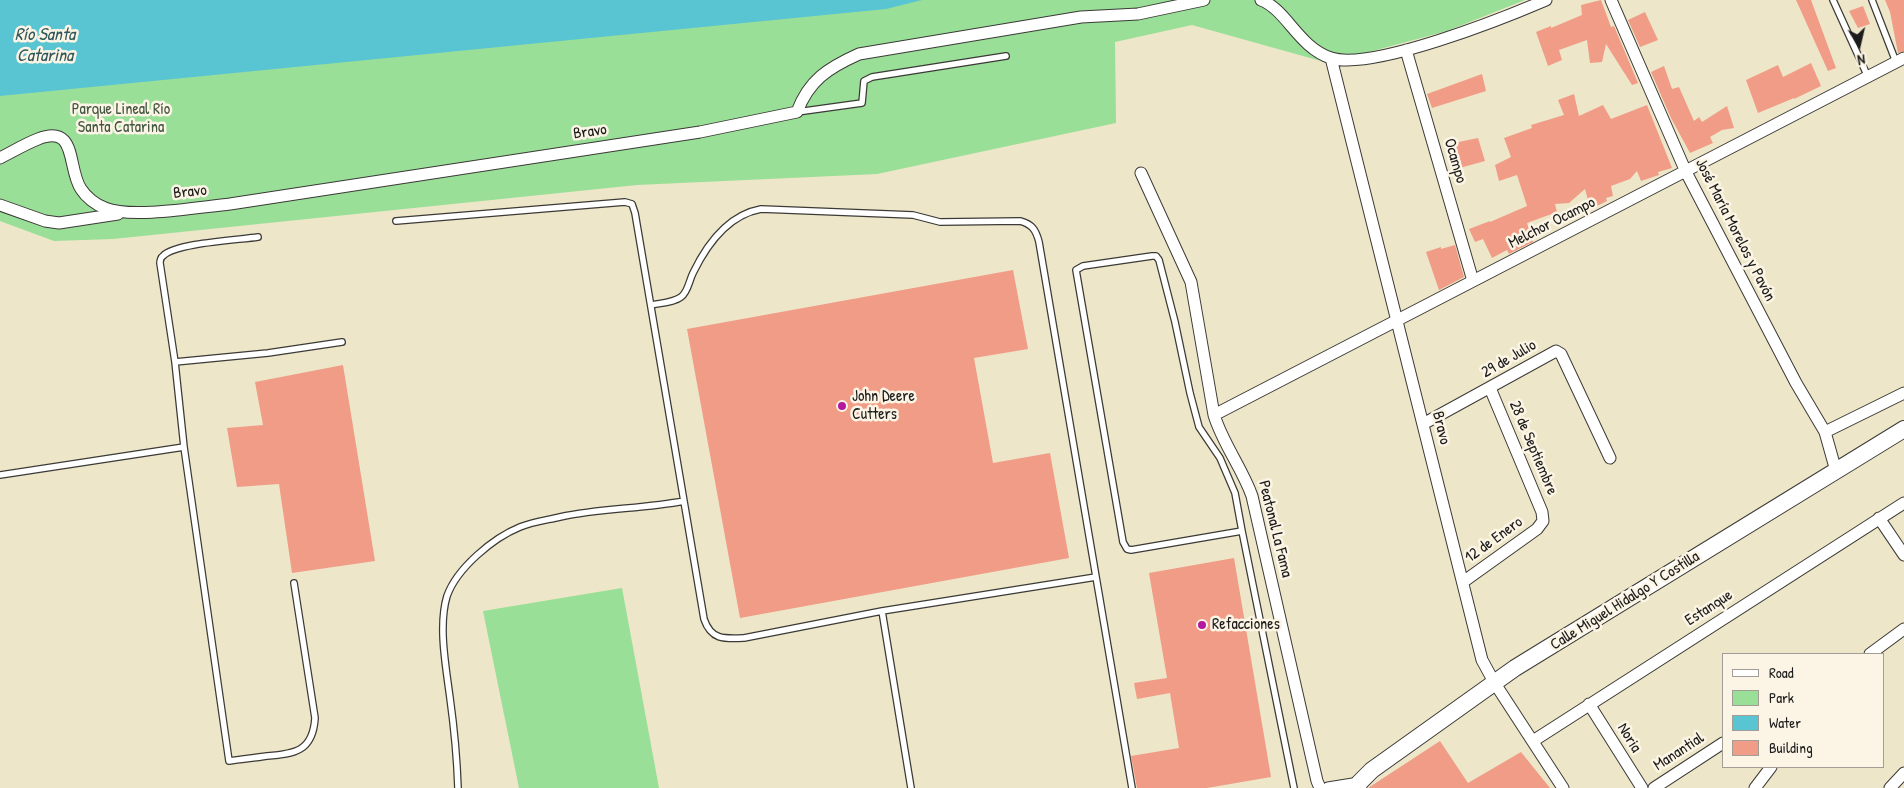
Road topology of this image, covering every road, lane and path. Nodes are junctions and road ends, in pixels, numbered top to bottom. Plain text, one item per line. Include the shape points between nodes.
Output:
1 (1204, 0) edge
2 (1261, 0) edge
3 (1546, 0) edge
4 (1611, 0) edge
5 (1833, 0) edge
6 (1872, 0) edge
7 (1406, 50) junction
8 (1006, 56) dead end
9 (1331, 58) junction
10 (1900, 60) edge
11 (1868, 77) junction
12 (797, 112) junction
13 (0, 158) edge
14 (1686, 172) junction
15 (1141, 174) dead end
16 (0, 205) edge
17 (127, 212) junction
18 (396, 221) dead end
19 (258, 237) dead end
20 (1473, 282) junction
21 (651, 305) junction
22 (1397, 321) junction
23 (342, 342) dead end
24 (175, 362) junction
25 (1490, 388) junction
26 (1904, 393) edge
27 (1214, 415) junction
28 (1424, 424) junction
29 (1904, 429) edge
30 (1825, 432) junction
31 (184, 447) junction
32 (1610, 458) dead end
33 (1836, 471) junction
34 (0, 475) edge
35 (684, 501) junction
36 (1904, 503) edge
37 (1879, 518) junction
38 (1543, 522) joint
39 (1242, 531) junction
40 (1904, 555) edge
41 (1096, 577) junction
42 (1463, 582) junction
43 (294, 583) dead end
44 (882, 611) junction
45 (1904, 628) edge
46 (1871, 653) edge
47 (1494, 682) junction
48 (1589, 704) junction
49 (1533, 740) junction
50 (1722, 744) edge
51 (1770, 768) edge
52 (1904, 772) edge
53 (1358, 786) edge
54 (458, 788) edge
55 (911, 788) edge
56 (1132, 788) edge
57 (1294, 788) edge
58 (1320, 788) edge
59 (1328, 788) edge
60 (1563, 788) edge
61 (1642, 788) edge
62 (1654, 788) edge
63 (1754, 788) edge
64 (1890, 788) edge

1 - 12 street via 1138,14 1081,17 858,54 819,77 804,94
2 - 9 street via 1310,47
3 - 7 street
4 - 14 street, José María Morelos y Pavón
5 - 11 lane
6 - 10 lane
7 - 9 street via 1363,58
7 - 20 street, Ocampo
8 - 12 lane via 872,77 864,81 862,103
9 - 22 street, Bravo
10 - 11 street, Melchor Ocampo
11 - 14 street, Melchor Ocampo
12 - 17 street, Bravo via 700,132 230,204
13 - 17 street, Bravo via 38,139 62,138 70,151 80,188 105,208
14 - 20 street, Melchor Ocampo
14 - 30 street, José María Morelos y Pavón
15 - 27 street, Peatonal La Fama via 1192,283
16 - 17 street via 59,223
18 - 21 lane via 629,203 635,213
19 - 24 lane via 182,246 162,256 160,270
20 - 22 street, Melchor Ocampo
21 - 35 lane
21 - 41 lane via 681,297 703,252 719,234 742,214 761,209 904,215 940,222 1020,221 1030,224 1040,242
22 - 27 street, Melchor Ocampo
22 - 28 street, Bravo
23 - 24 lane
24 - 31 lane
25 - 28 street, 29 de Julio
25 - 32 street, 29 de Julio via 1554,351 1560,352
25 - 38 street, 28 de Septiembre via 1542,512
26 - 30 street
27 - 58 street, Peatonal La Fama via 1252,496
28 - 42 street, Bravo
29 - 33 street, Calle Miguel Hidalgo Y Costilla
30 - 33 street, José María Morelos y Pavón
31 - 34 lane
31 - 43 lane via 229,760 300,750 314,731 315,718
33 - 47 street, Calle Miguel Hidalgo Y Costilla
35 - 44 lane via 704,618 708,629 716,636 744,638
35 - 54 lane via 562,516 520,527 471,560 456,579 447,596 443,648
36 - 37 street, Estanque
37 - 40 street
37 - 48 street, Estanque
38 - 42 street, 12 de Enero
39 - 39 lane via 1235,493 1220,458 1200,427 1158,258 1152,256 1079,268 1076,274 1123,542 1127,549
39 - 57 lane
41 - 44 lane
41 - 56 lane
42 - 47 street, Bravo via 1482,660
44 - 55 lane
45 - 46 street
47 - 49 street, Bravo
47 - 53 street, Calle Miguel Hidalgo Y Costilla via 1372,770
48 - 49 street, Estanque
48 - 61 street, Noria
49 - 60 street, Bravo
50 - 62 street, Manantial
51 - 63 street
52 - 64 street
53 - 59 street

